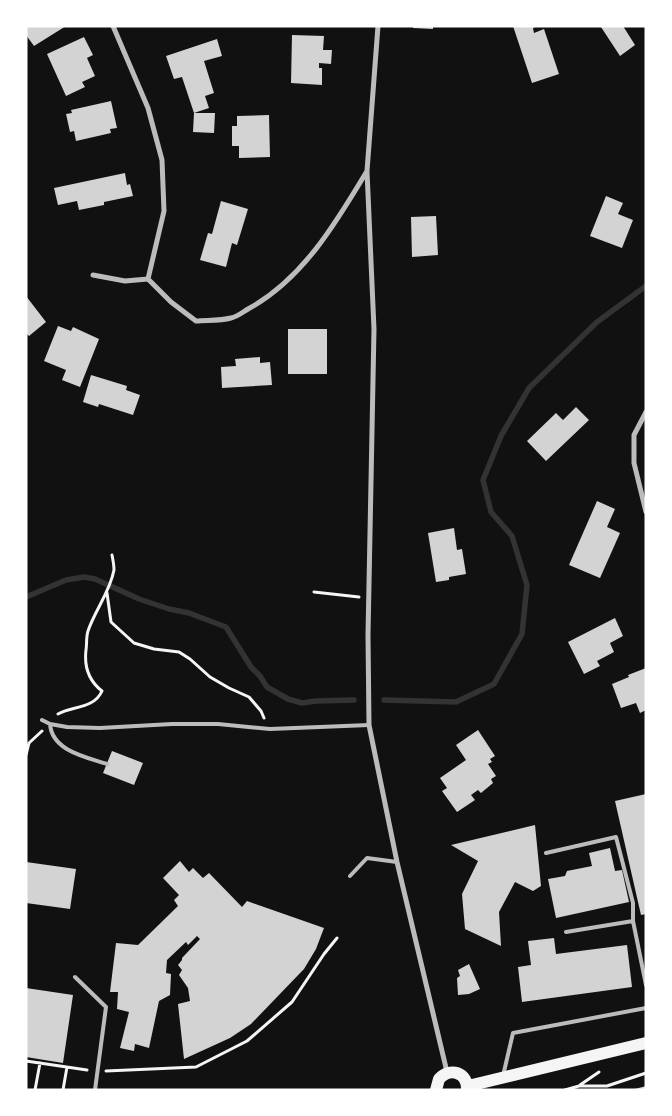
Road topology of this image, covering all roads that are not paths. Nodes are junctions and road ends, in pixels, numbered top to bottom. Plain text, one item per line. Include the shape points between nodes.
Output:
1 (113, 26) edge
2 (378, 26) edge
3 (367, 171) junction
4 (93, 275) dead end
5 (148, 279) junction
6 (646, 412) edge
7 (646, 512) edge
8 (42, 720) dead end
9 (50, 724) junction
10 (369, 725) junction
11 (107, 764) dead end
12 (546, 853) dead end
13 (397, 862) junction
14 (350, 876) dead end
15 (633, 923) junction
16 (566, 932) dead end
17 (76, 977) dead end
18 (646, 985) edge
19 (646, 1008) edge
20 (646, 1044) edge
21 (447, 1072) junction
22 (503, 1078) junction
23 (468, 1088) edge
24 (95, 1090) edge
25 (436, 1090) edge

1 - 5 street via 148,108 162,160 164,211
2 - 3 street
3 - 5 street via 321,242 290,280 262,302 231,318 196,321
3 - 10 street via 374,329
4 - 5 street via 125,281
6 - 7 street via 634,435 634,463
8 - 9 lane
9 - 10 lane via 100,728 218,724 270,729
9 - 11 lane via 51,734 59,744
10 - 13 street
12 - 15 lane via 616,837 633,903
13 - 14 lane via 367,858
13 - 21 street
15 - 16 lane
15 - 18 lane
17 - 24 lane via 106,1007
19 - 22 lane via 513,1033
20 - 22 main road
21 - 23 main road via 463,1076
21 - 25 main road via 439,1079
22 - 23 main road

